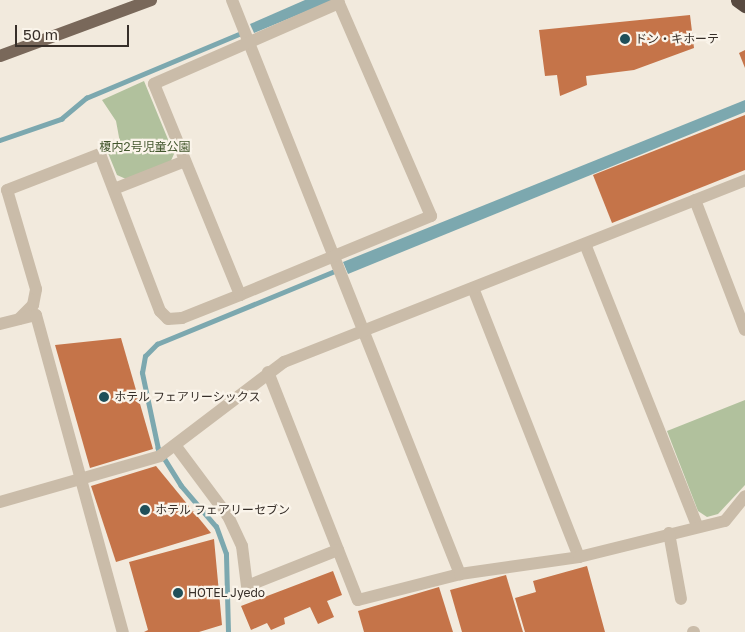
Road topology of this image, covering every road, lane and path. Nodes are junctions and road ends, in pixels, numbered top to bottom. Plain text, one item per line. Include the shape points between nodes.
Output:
1 (151, 0) edge
2 (232, 0) edge
3 (738, 0) edge
4 (745, 6) edge
5 (249, 43) junction
6 (0, 56) edge
7 (185, 161) junction
8 (745, 180) edge
9 (114, 189) junction
10 (695, 200) junction
11 (585, 244) junction
12 (334, 256) junction
13 (473, 288) junction
14 (240, 295) junction
15 (19, 319) junction
16 (0, 324) edge
17 (745, 330) edge
18 (364, 332) junction
19 (268, 372) junction
20 (174, 445) junction
21 (81, 481) junction
22 (745, 496) edge
23 (0, 502) edge
24 (697, 526) junction
25 (669, 533) junction
26 (338, 550) junction
27 (579, 557) junction
28 (460, 574) junction
29 (682, 599) dead end
30 (122, 632) edge

1 - 6 main road
2 - 5 street
3 - 4 highway
5 - 7 street via 154,84
5 - 12 street
5 - 12 street via 339,3 431,216
7 - 9 street
7 - 14 street
8 - 10 street
9 - 14 street via 160,311 168,319 182,318
9 - 15 street via 100,154 8,190 36,289 33,305
10 - 11 street
10 - 17 street
11 - 13 street
11 - 24 street
12 - 14 street
12 - 18 street
13 - 18 street
13 - 27 street
15 - 16 street
15 - 21 street via 36,315
18 - 19 street
18 - 28 street
19 - 20 street
19 - 26 street
20 - 21 street via 160,456
20 - 26 street via 228,516 242,546 247,586
21 - 23 street
21 - 30 street
22 - 24 street via 725,521
24 - 25 street
25 - 27 street
25 - 29 street
26 - 28 street via 358,600
27 - 28 street

